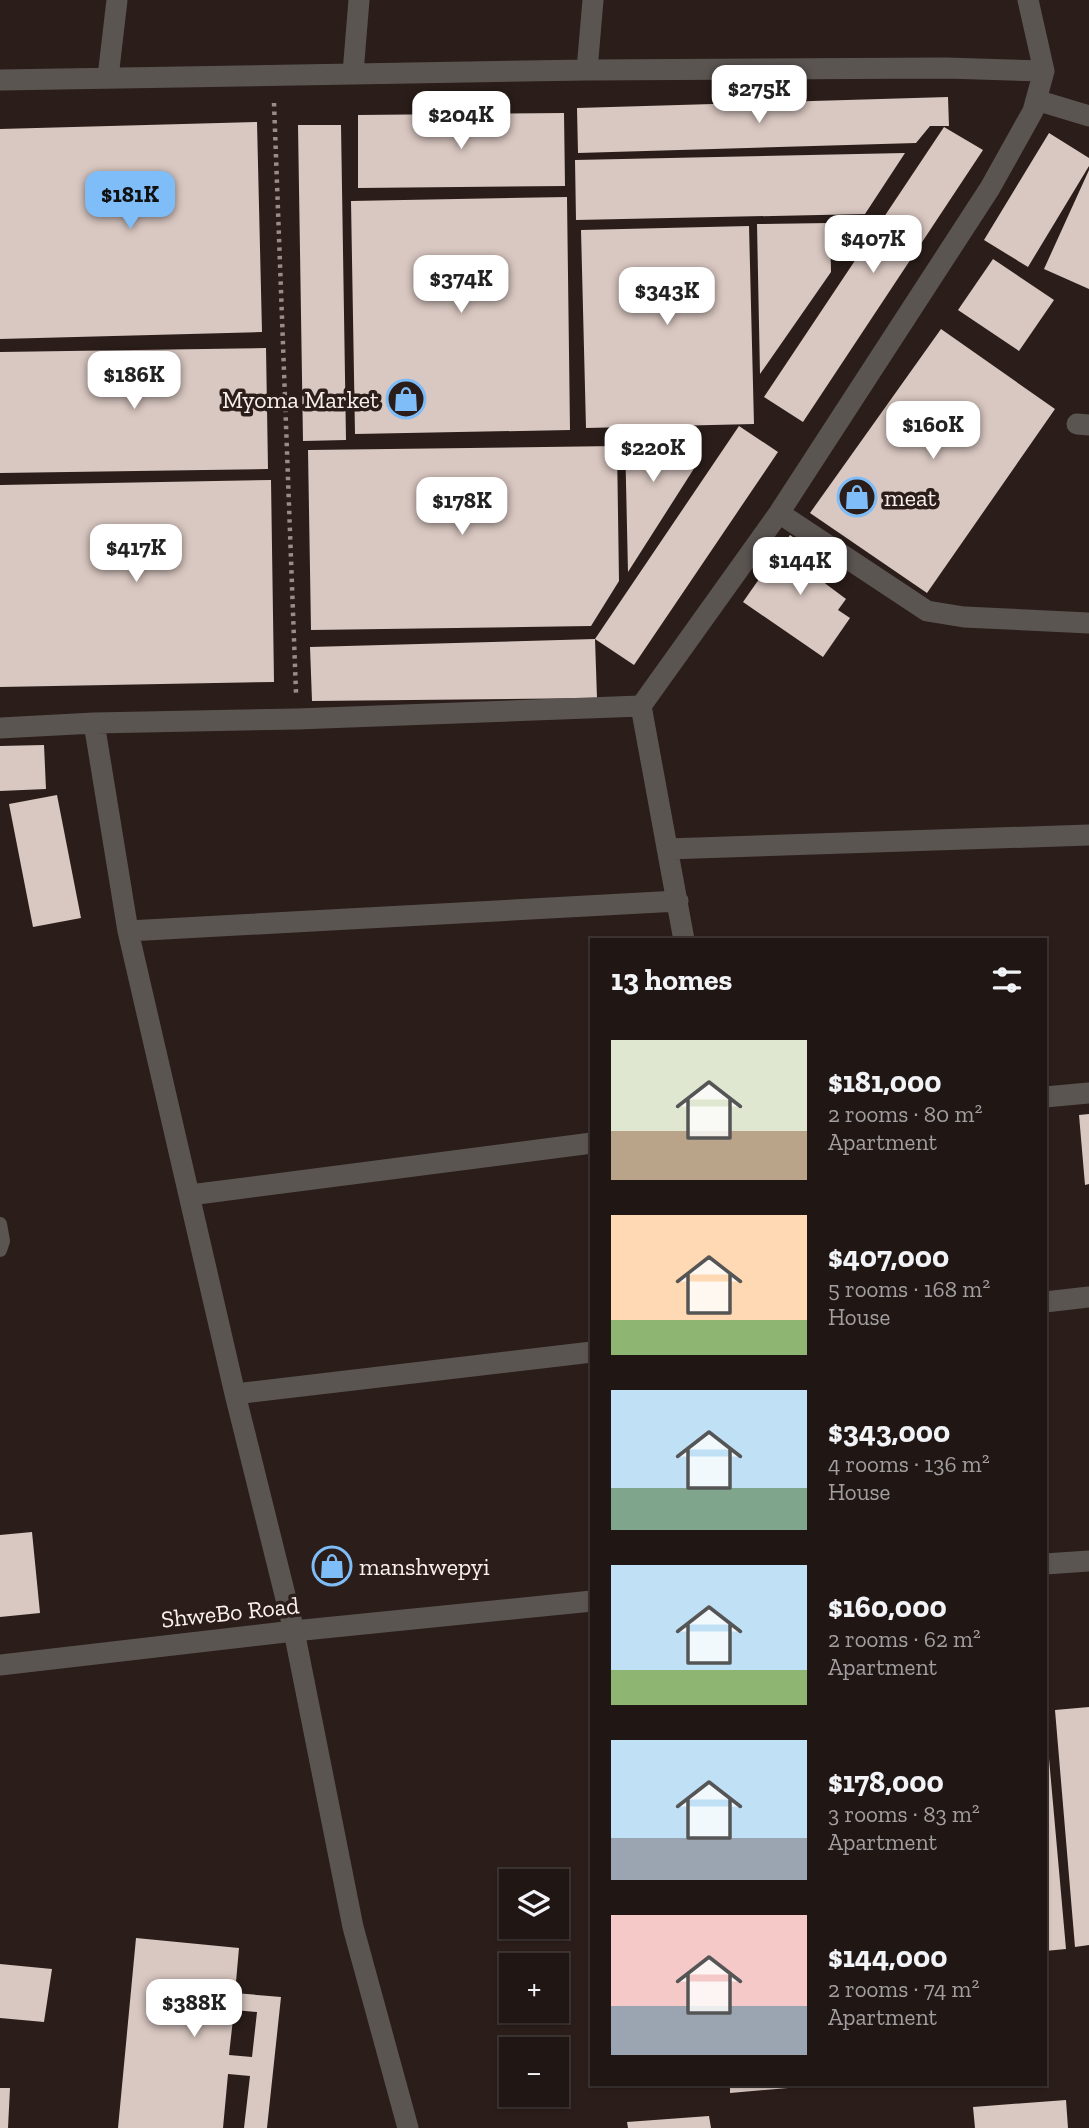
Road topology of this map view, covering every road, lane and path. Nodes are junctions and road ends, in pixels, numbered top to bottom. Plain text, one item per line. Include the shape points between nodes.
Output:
1 (117, 0) edge
2 (359, 0) edge
3 (593, 0) edge
4 (1027, 0) edge
5 (587, 70) junction
6 (1044, 71) junction
7 (354, 74) junction
8 (273, 75) junction
9 (108, 78) junction
10 (0, 80) edge
11 (1036, 100) junction
12 (1089, 116) edge
13 (779, 513) junction
14 (1089, 623) edge
15 (641, 706) junction
16 (297, 719) junction
17 (94, 723) junction
18 (0, 728) edge
19 (1089, 835) edge
20 (667, 849) junction
21 (678, 901) junction
22 (128, 931) junction
23 (684, 938) edge
24 (1089, 1093) edge
25 (1047, 1097) edge
26 (590, 1143) edge
27 (190, 1195) junction
28 (0, 1224) edge
29 (0, 1250) edge
30 (1089, 1297) edge
31 (1047, 1302) edge
32 (590, 1352) edge
33 (235, 1394) junction
34 (1089, 1561) edge
35 (1047, 1564) edge
36 (590, 1601) edge
37 (294, 1631) junction
38 (0, 1665) edge
39 (408, 2128) edge

1 - 9 street
2 - 7 street
3 - 5 street
4 - 6 street
5 - 6 street
5 - 7 street
6 - 11 street
7 - 8 street
8 - 9 street
8 - 16 path
9 - 10 street
11 - 12 street
11 - 13 street via 990,188
13 - 14 street via 927,611
13 - 15 street
15 - 16 street
15 - 20 street
16 - 17 street
17 - 18 street
17 - 22 street
19 - 20 street
20 - 21 street
21 - 22 street
21 - 23 street
22 - 27 street
24 - 25 street
26 - 27 street
27 - 33 street
28 - 29 lane
30 - 31 street
32 - 33 street
33 - 37 street
34 - 35 street
36 - 37 street, ShweBo Road
37 - 38 street, ShweBo Road
37 - 39 street via 354,1927

